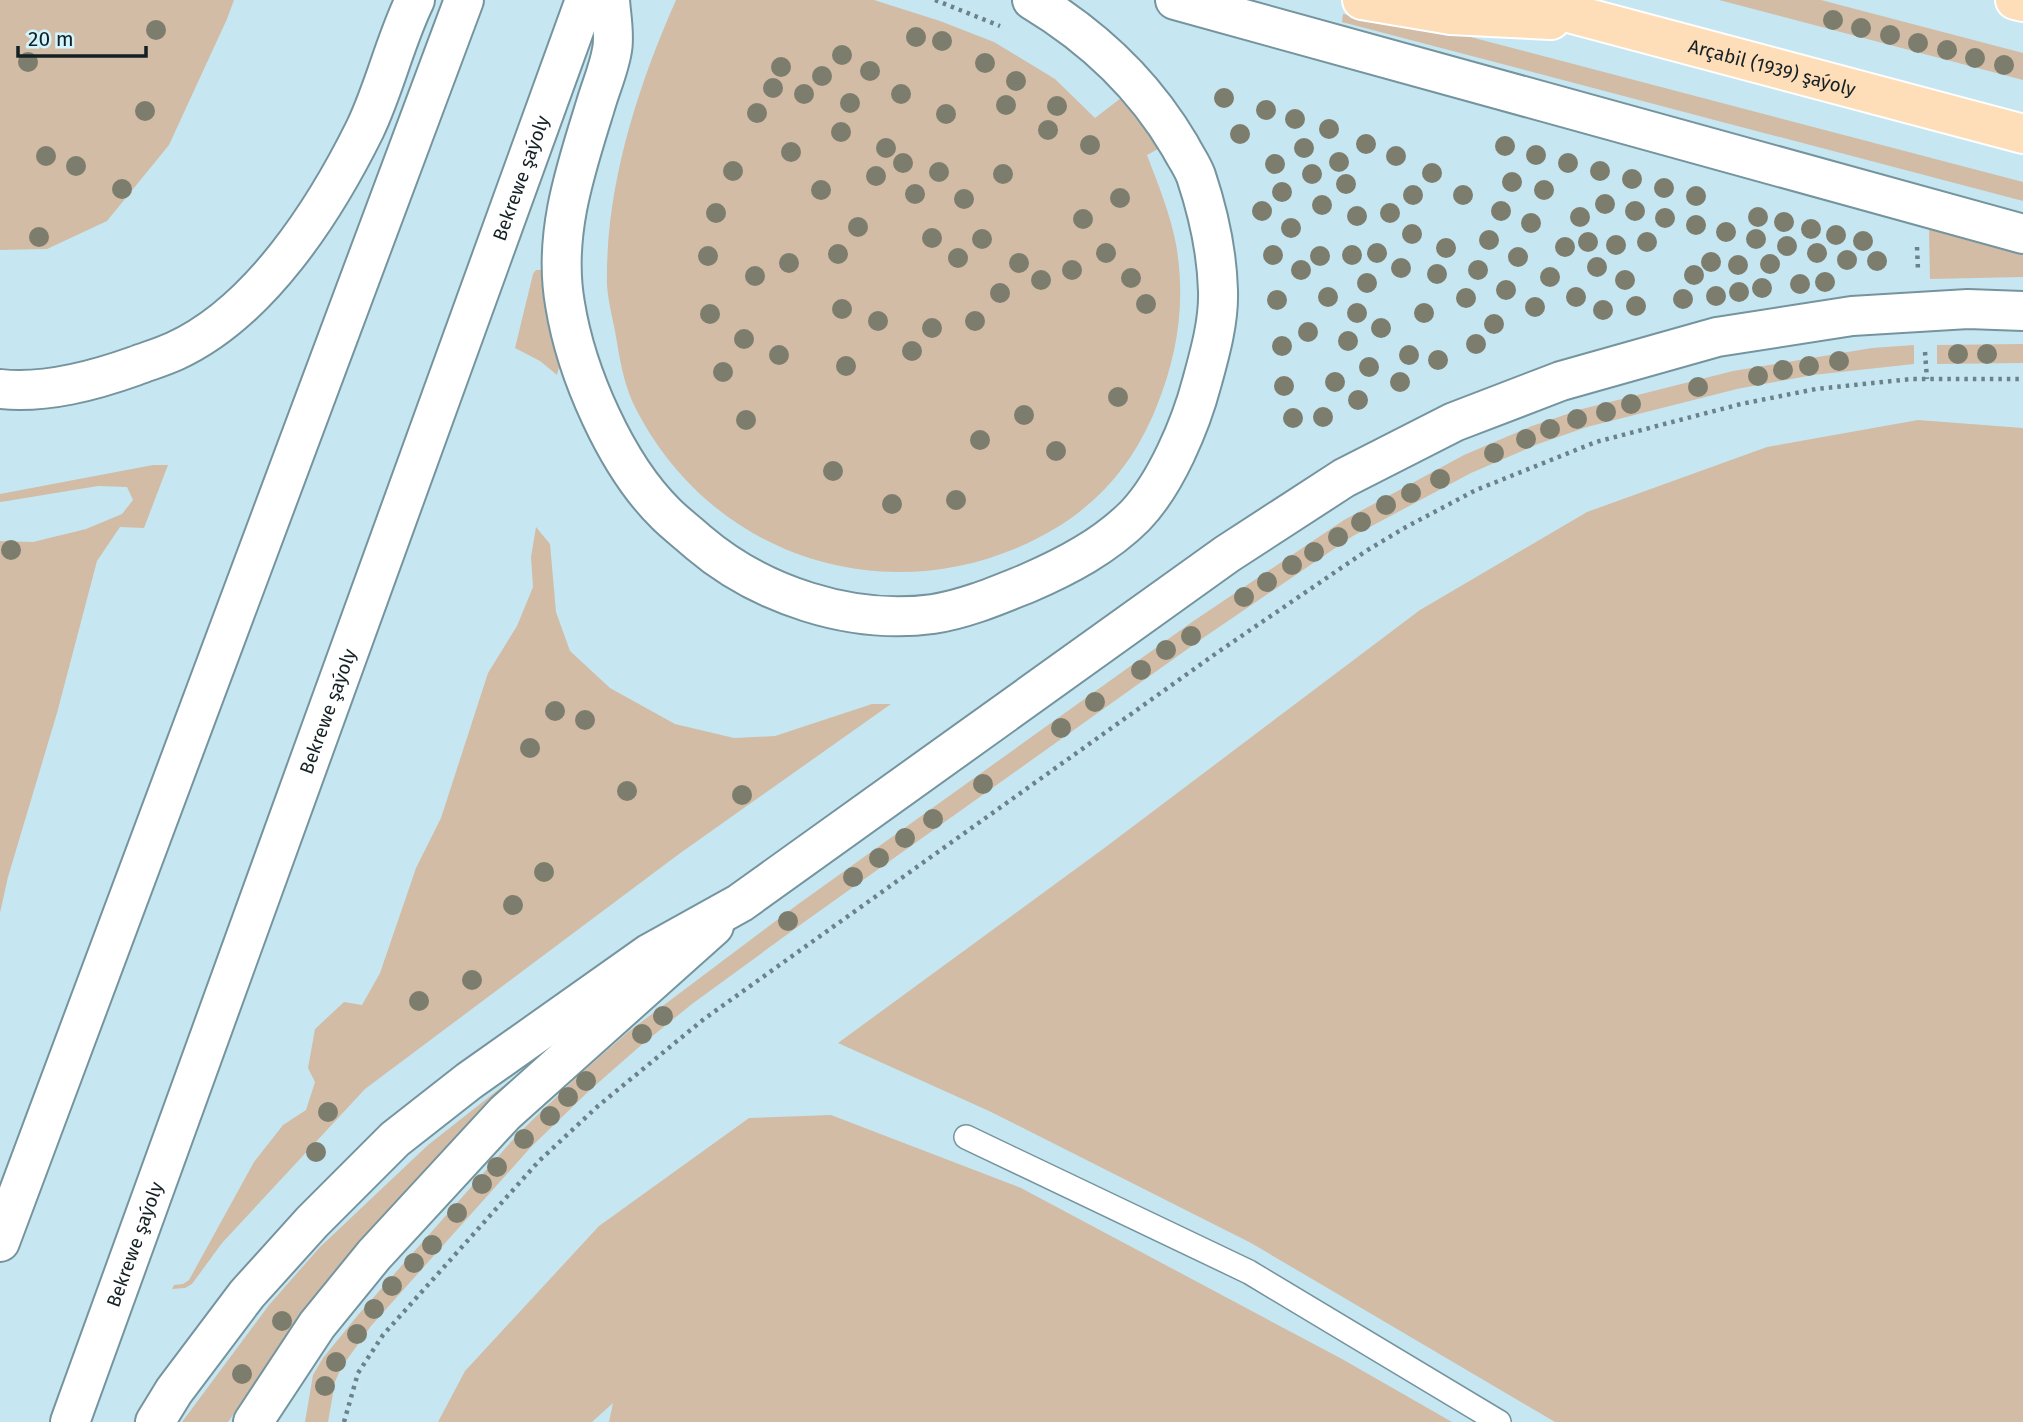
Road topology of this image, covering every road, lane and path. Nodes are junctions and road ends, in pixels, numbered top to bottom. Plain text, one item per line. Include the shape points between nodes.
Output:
1 (415, 0) edge
2 (464, 0) edge
3 (584, 0) edge
4 (610, 0) edge
5 (935, 0) edge
6 (1032, 0) edge
7 (1175, 0) edge
8 (1362, 0) edge
9 (1520, 0) edge
10 (2015, 0) edge
11 (2023, 2) edge
12 (1603, 23) junction
13 (1002, 27) dead end
14 (2023, 134) edge
15 (2023, 234) edge
16 (1916, 246) dead end
17 (2023, 310) edge
18 (1922, 312) junction
19 (1927, 379) junction
20 (2023, 380) edge
21 (0, 389) edge
22 (740, 903) junction
23 (966, 1137) dead end
24 (0, 1242) edge
25 (70, 1422) edge
26 (155, 1422) edge
27 (253, 1422) edge
28 (344, 1422) edge
29 (1499, 1422) edge

1 - 21 main road via 365,128 309,228 262,287 218,325 176,351 66,386
2 - 24 main road
3 - 25 main road, Bekrewe şaýoly
4 - 6 main road via 613,49 570,191 561,252 565,305 583,372 605,427 663,512 716,557 766,587 875,616 934,614 988,599 1093,551 1137,514 1168,469 1194,415 1211,349 1218,295 1215,248 1195,172 1161,115 1122,70 1062,18
5 - 13 path
7 - 15 main road
8 - 12 main road via 1451,15
9 - 12 main road, Arçabil (1939) şaýoly
10 - 11 main road
12 - 14 main road, Arçabil (1939) şaýoly
16 - 18 path
17 - 18 main road
18 - 19 path
18 - 22 main road via 1852,316 1717,337 1561,381 1454,422 1344,478 1227,554
19 - 20 path
19 - 28 path via 1816,390 1741,404 1596,442 1476,490 1366,551 704,1019 598,1106 539,1161 383,1335 358,1373
22 - 26 main road via 650,953 468,1081 395,1139 247,1294
22 - 27 main road via 505,1113 374,1255 317,1325
23 - 29 lane via 1249,1272

